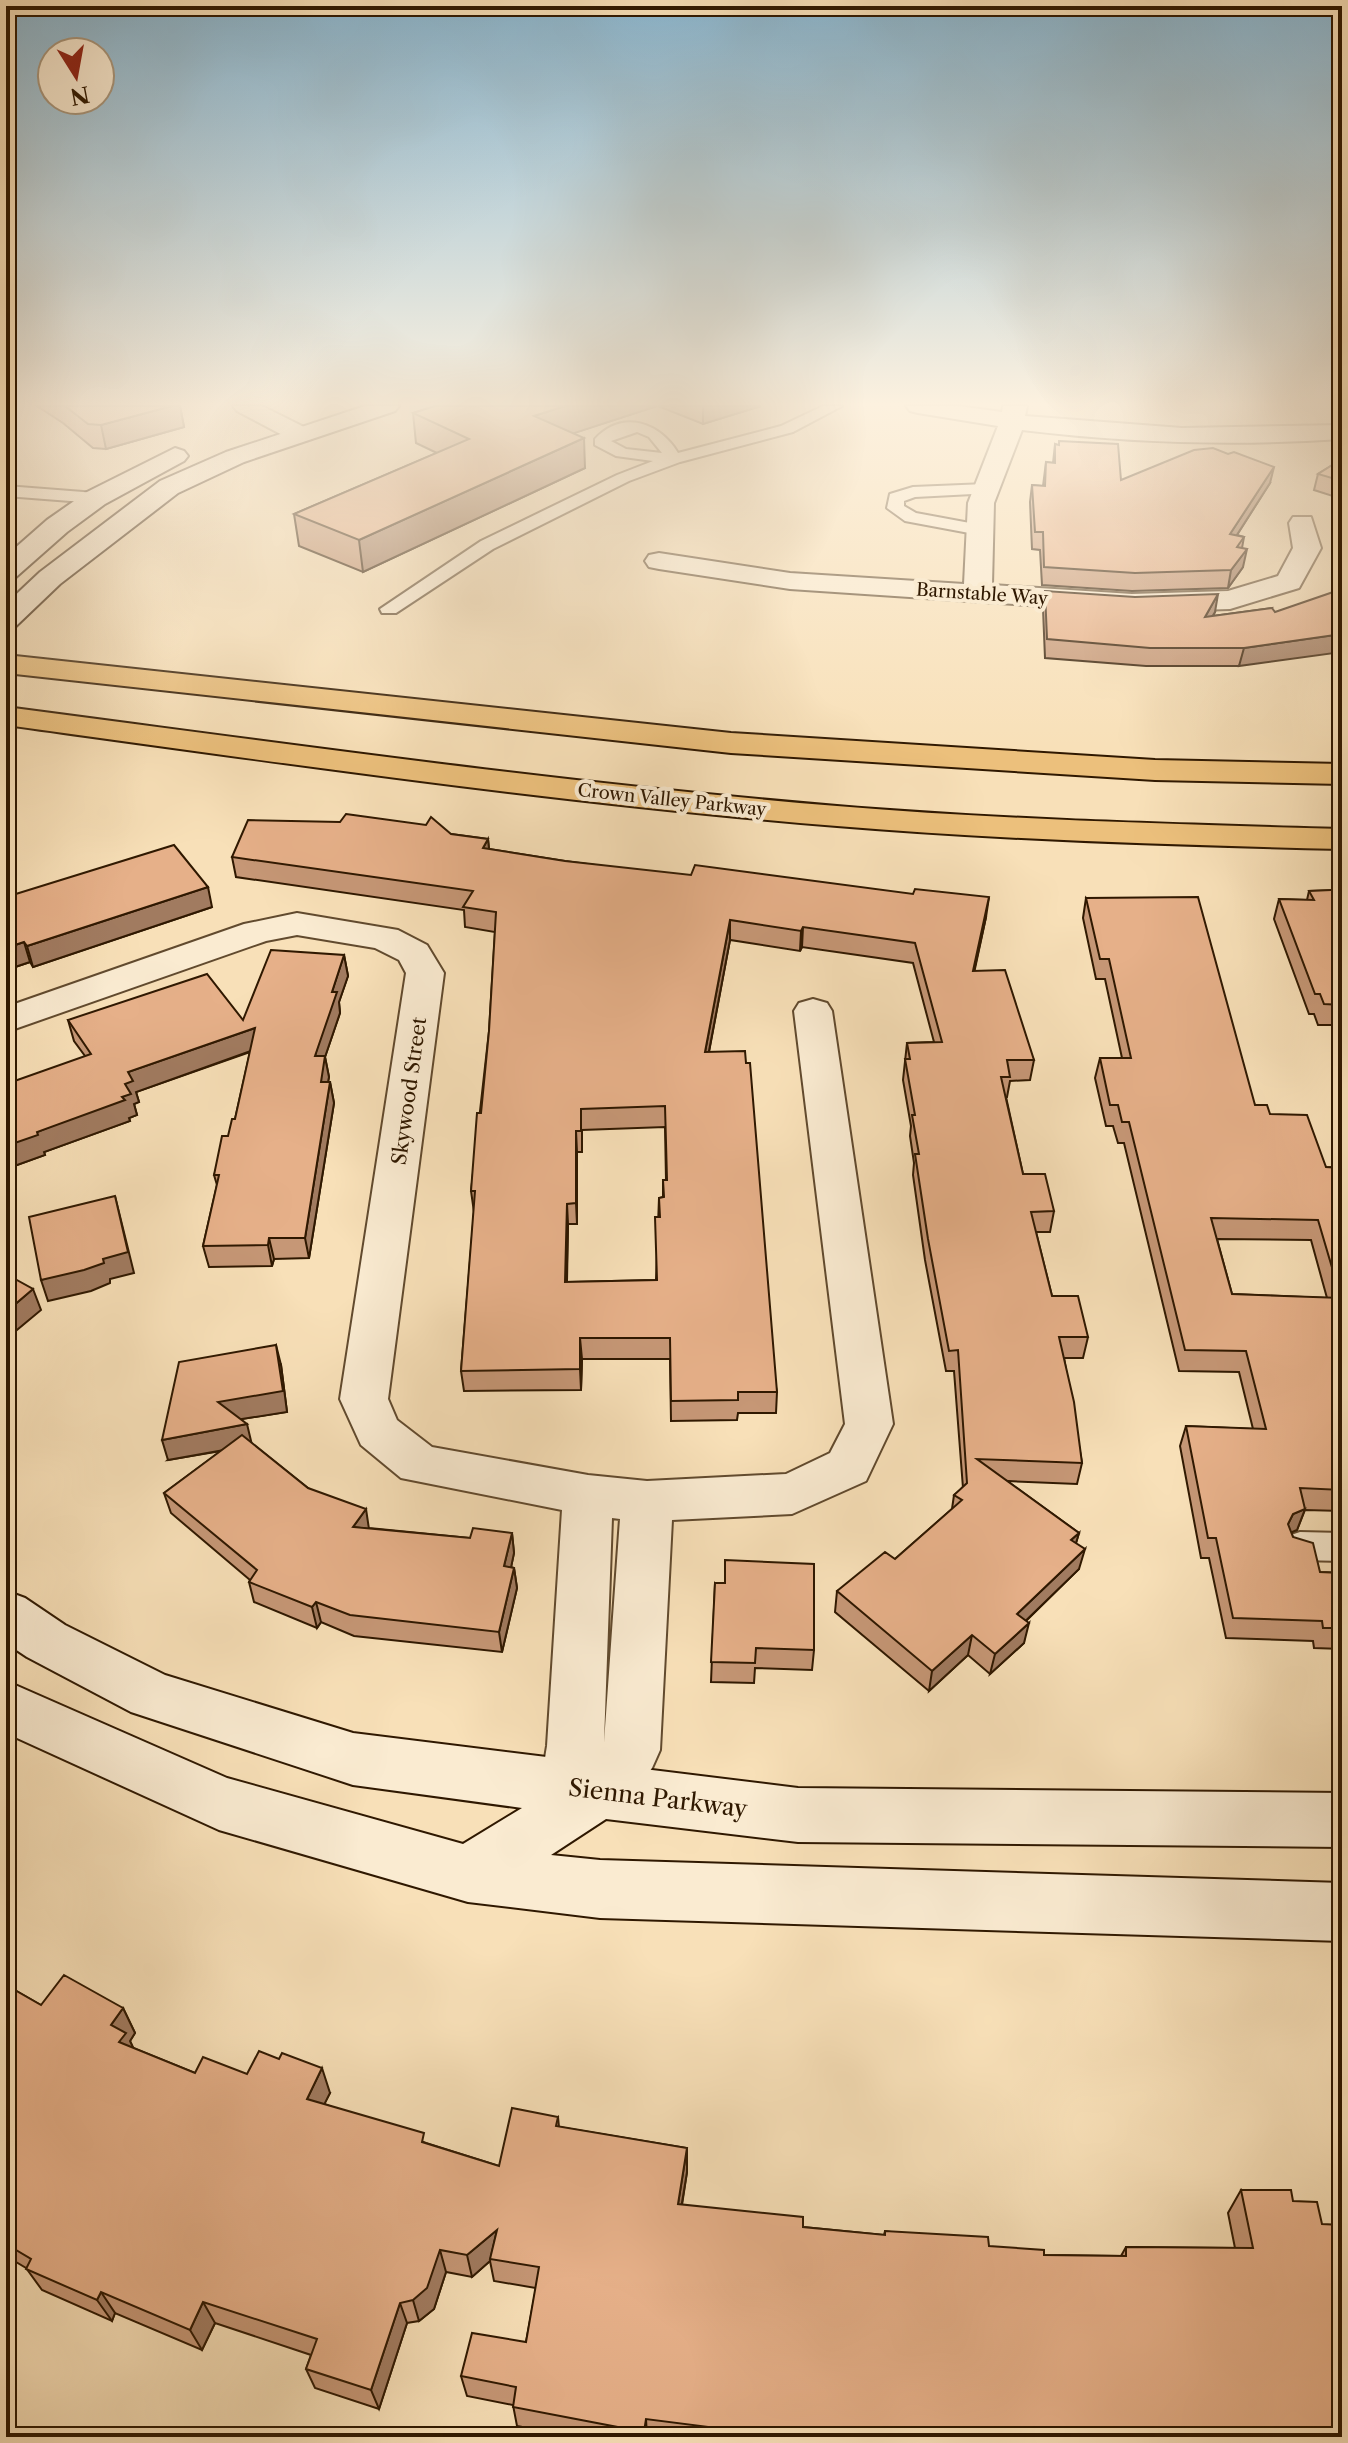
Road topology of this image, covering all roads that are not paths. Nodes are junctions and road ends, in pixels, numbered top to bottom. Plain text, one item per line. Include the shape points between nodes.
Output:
1 (65, 520) edge
2 (126, 520) edge
3 (538, 520) edge
4 (927, 520) edge
5 (980, 520) edge
6 (1302, 523) dead end
7 (980, 530) junction
8 (659, 561) dead end
9 (6, 571) edge
10 (978, 595) junction
11 (389, 609) dead end
12 (6, 620) edge
13 (6, 664) edge
14 (6, 716) edge
15 (1342, 774) edge
16 (1342, 839) edge
17 (813, 1011) dead end
18 (6, 1020) edge
19 (588, 1495) junction
20 (647, 1501) junction
21 (1300, 1546) edge
22 (1342, 1547) edge
23 (6, 1614) edge
24 (6, 1706) edge
25 (584, 1790) junction
26 (1342, 1820) edge
27 (468, 1874) junction
28 (1342, 1912) edge

1 - 9 street
2 - 12 street via 50,578
3 - 11 lane via 487,545
4 - 7 lane
5 - 7 street
6 - 10 street, Barnstable Way via 1307,548 1289,582 1230,600 1132,603
7 - 10 street
8 - 10 street, Barnstable Way via 790,581
13 - 15 main road via 731,743 1155,770
14 - 16 main road, Crown Valley Parkway via 596,793 773,810 1138,834
17 - 20 street, Skywood Street via 869,1424 848,1467 792,1494
18 - 19 street, Skywood Street via 257,932 297,924 385,938 414,953 425,973 364,1399 378,1432 419,1464
19 - 20 street, Skywood Street
19 - 25 street via 575,1746
20 - 25 street via 632,1750
21 - 22 lane
23 - 25 street, Sienna Parkway via 46,1641 151,1695 339,1754
24 - 27 street via 219,1803
25 - 26 street, Sienna Parkway via 798,1815
25 - 27 street
27 - 28 street via 600,1889

